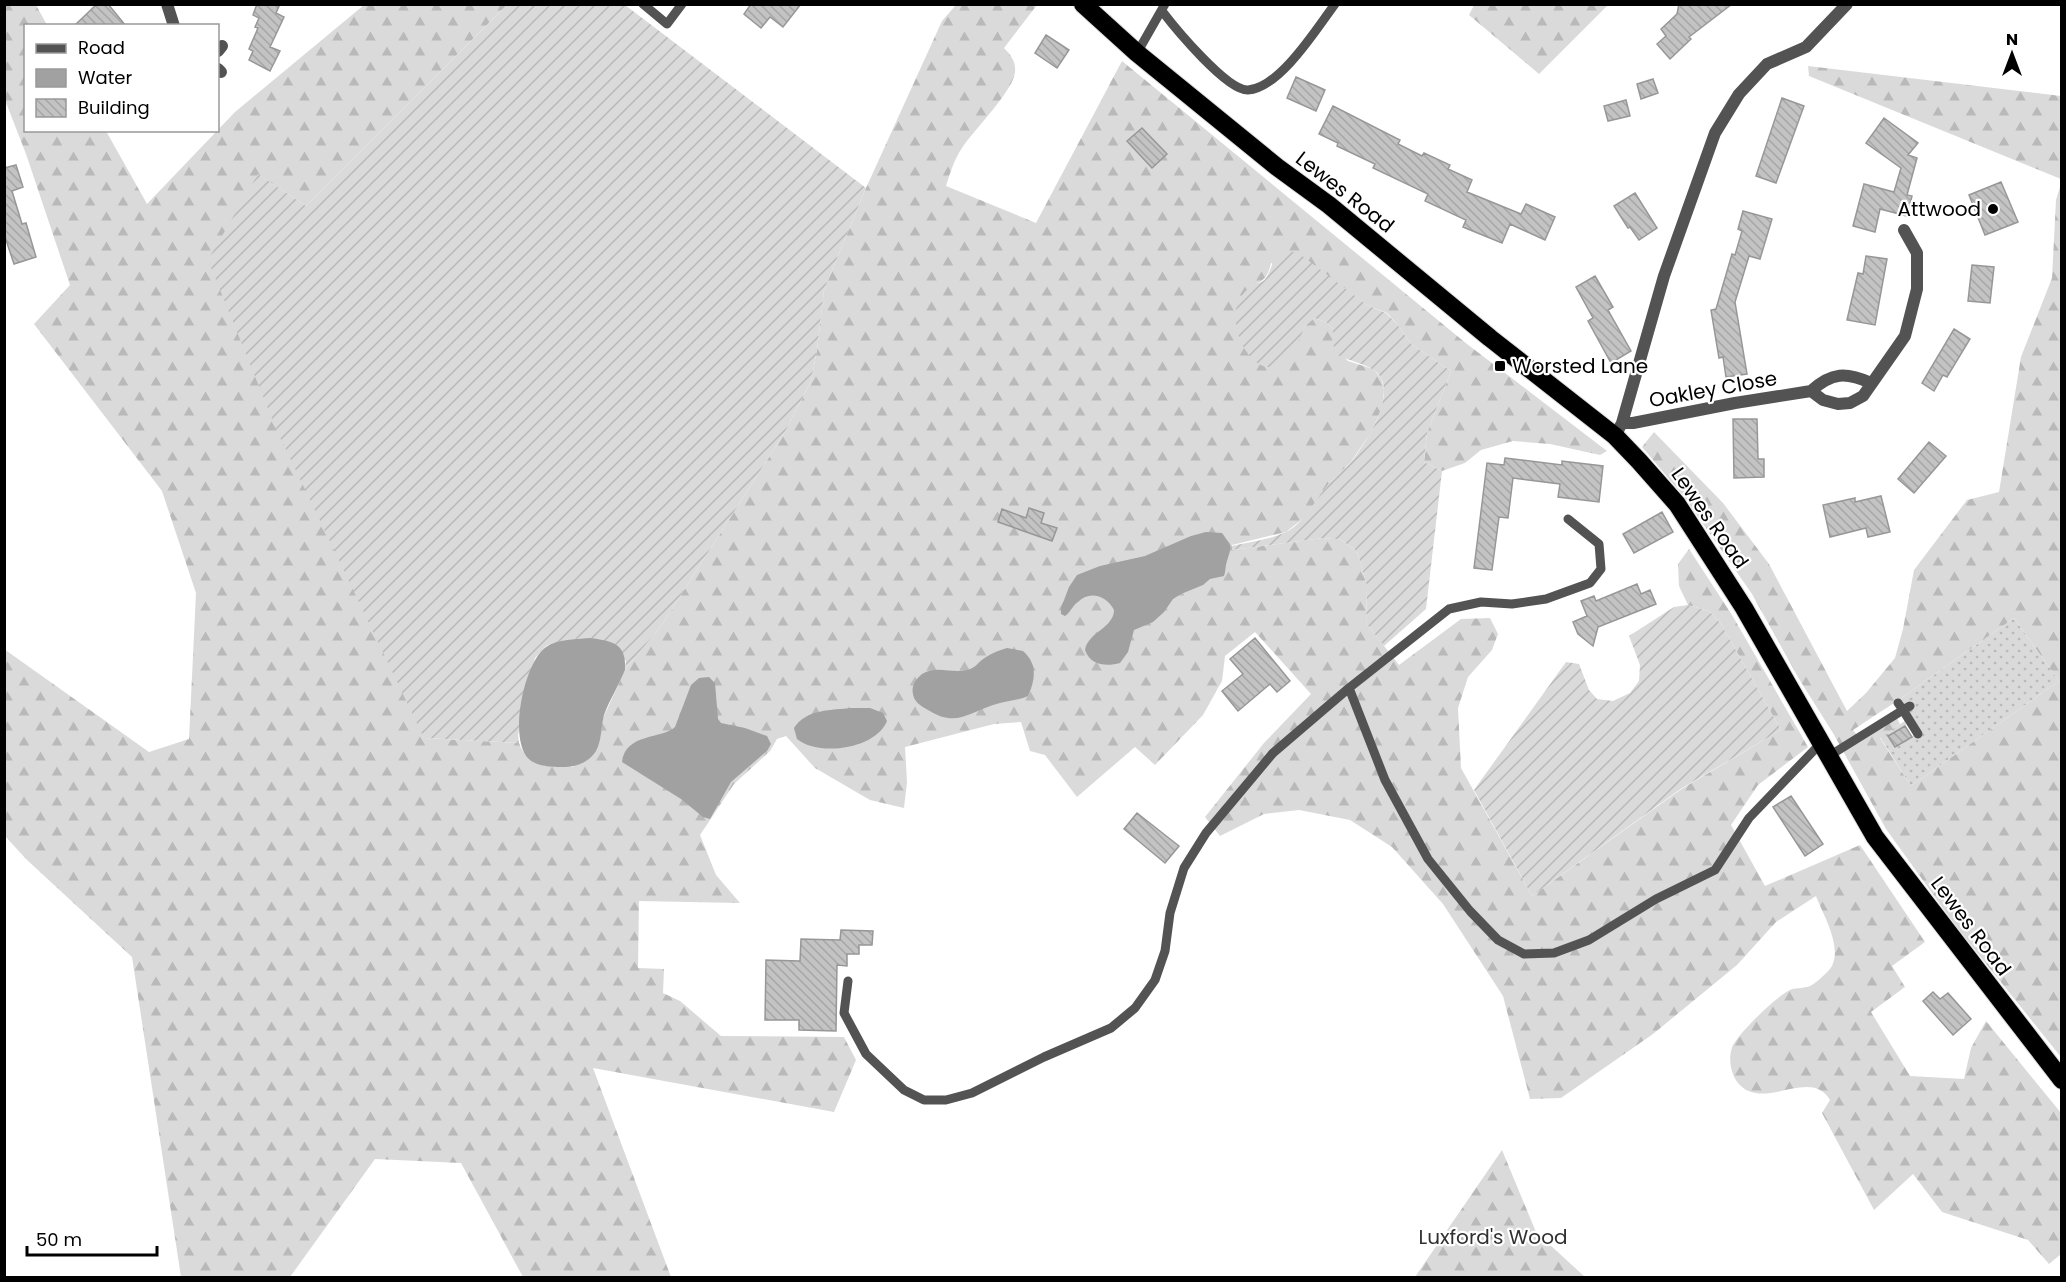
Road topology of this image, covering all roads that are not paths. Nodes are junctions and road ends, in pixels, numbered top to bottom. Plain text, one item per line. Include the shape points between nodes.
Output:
1 (167, 4) edge
2 (643, 4) edge
3 (682, 4) edge
4 (1083, 4) edge
5 (1335, 4) edge
6 (1847, 4) edge
7 (1163, 8) edge
8 (173, 24) edge
9 (1137, 53) junction
10 (1904, 230) dead end
11 (1871, 383) junction
12 (1811, 391) junction
13 (1619, 430) junction
14 (1568, 519) dead end
15 (1349, 688) junction
16 (1918, 734) dead end
17 (1825, 750) junction
18 (848, 981) dead end
19 (2061, 1080) edge

1 - 8 street
2 - 3 lane via 667,24
4 - 9 highway, Lewes Road
5 - 7 lane via 1288,67 1260,87 1247,90 1236,88 1207,62 1179,33
6 - 13 street via 1806,46 1767,64 1740,94 1715,133 1664,276
7 - 9 lane
9 - 13 highway, Lewes Road via 1268,160
10 - 11 street via 1917,253 1917,289 1905,336
11 - 12 street, Oakley Close via 1842,374 1819,383
11 - 12 street via 1863,396 1850,403 1823,400
12 - 13 street, Oakley Close via 1633,423
13 - 17 highway, Lewes Road via 1677,504 1744,608
14 - 15 lane via 1599,544 1602,569 1590,583 1546,599 1512,604 1481,602 1449,609
15 - 17 lane via 1385,780 1428,859 1498,940 1524,954 1554,952 1589,940 1656,899 1714,870 1749,818
15 - 18 lane via 1273,753 1206,833 1184,868 1155,980 1135,1008 1111,1028 972,1093 945,1100 924,1100 904,1090 866,1054 844,1013
16 - 17 lane via 1903,706
17 - 19 highway, Lewes Road via 1875,837

